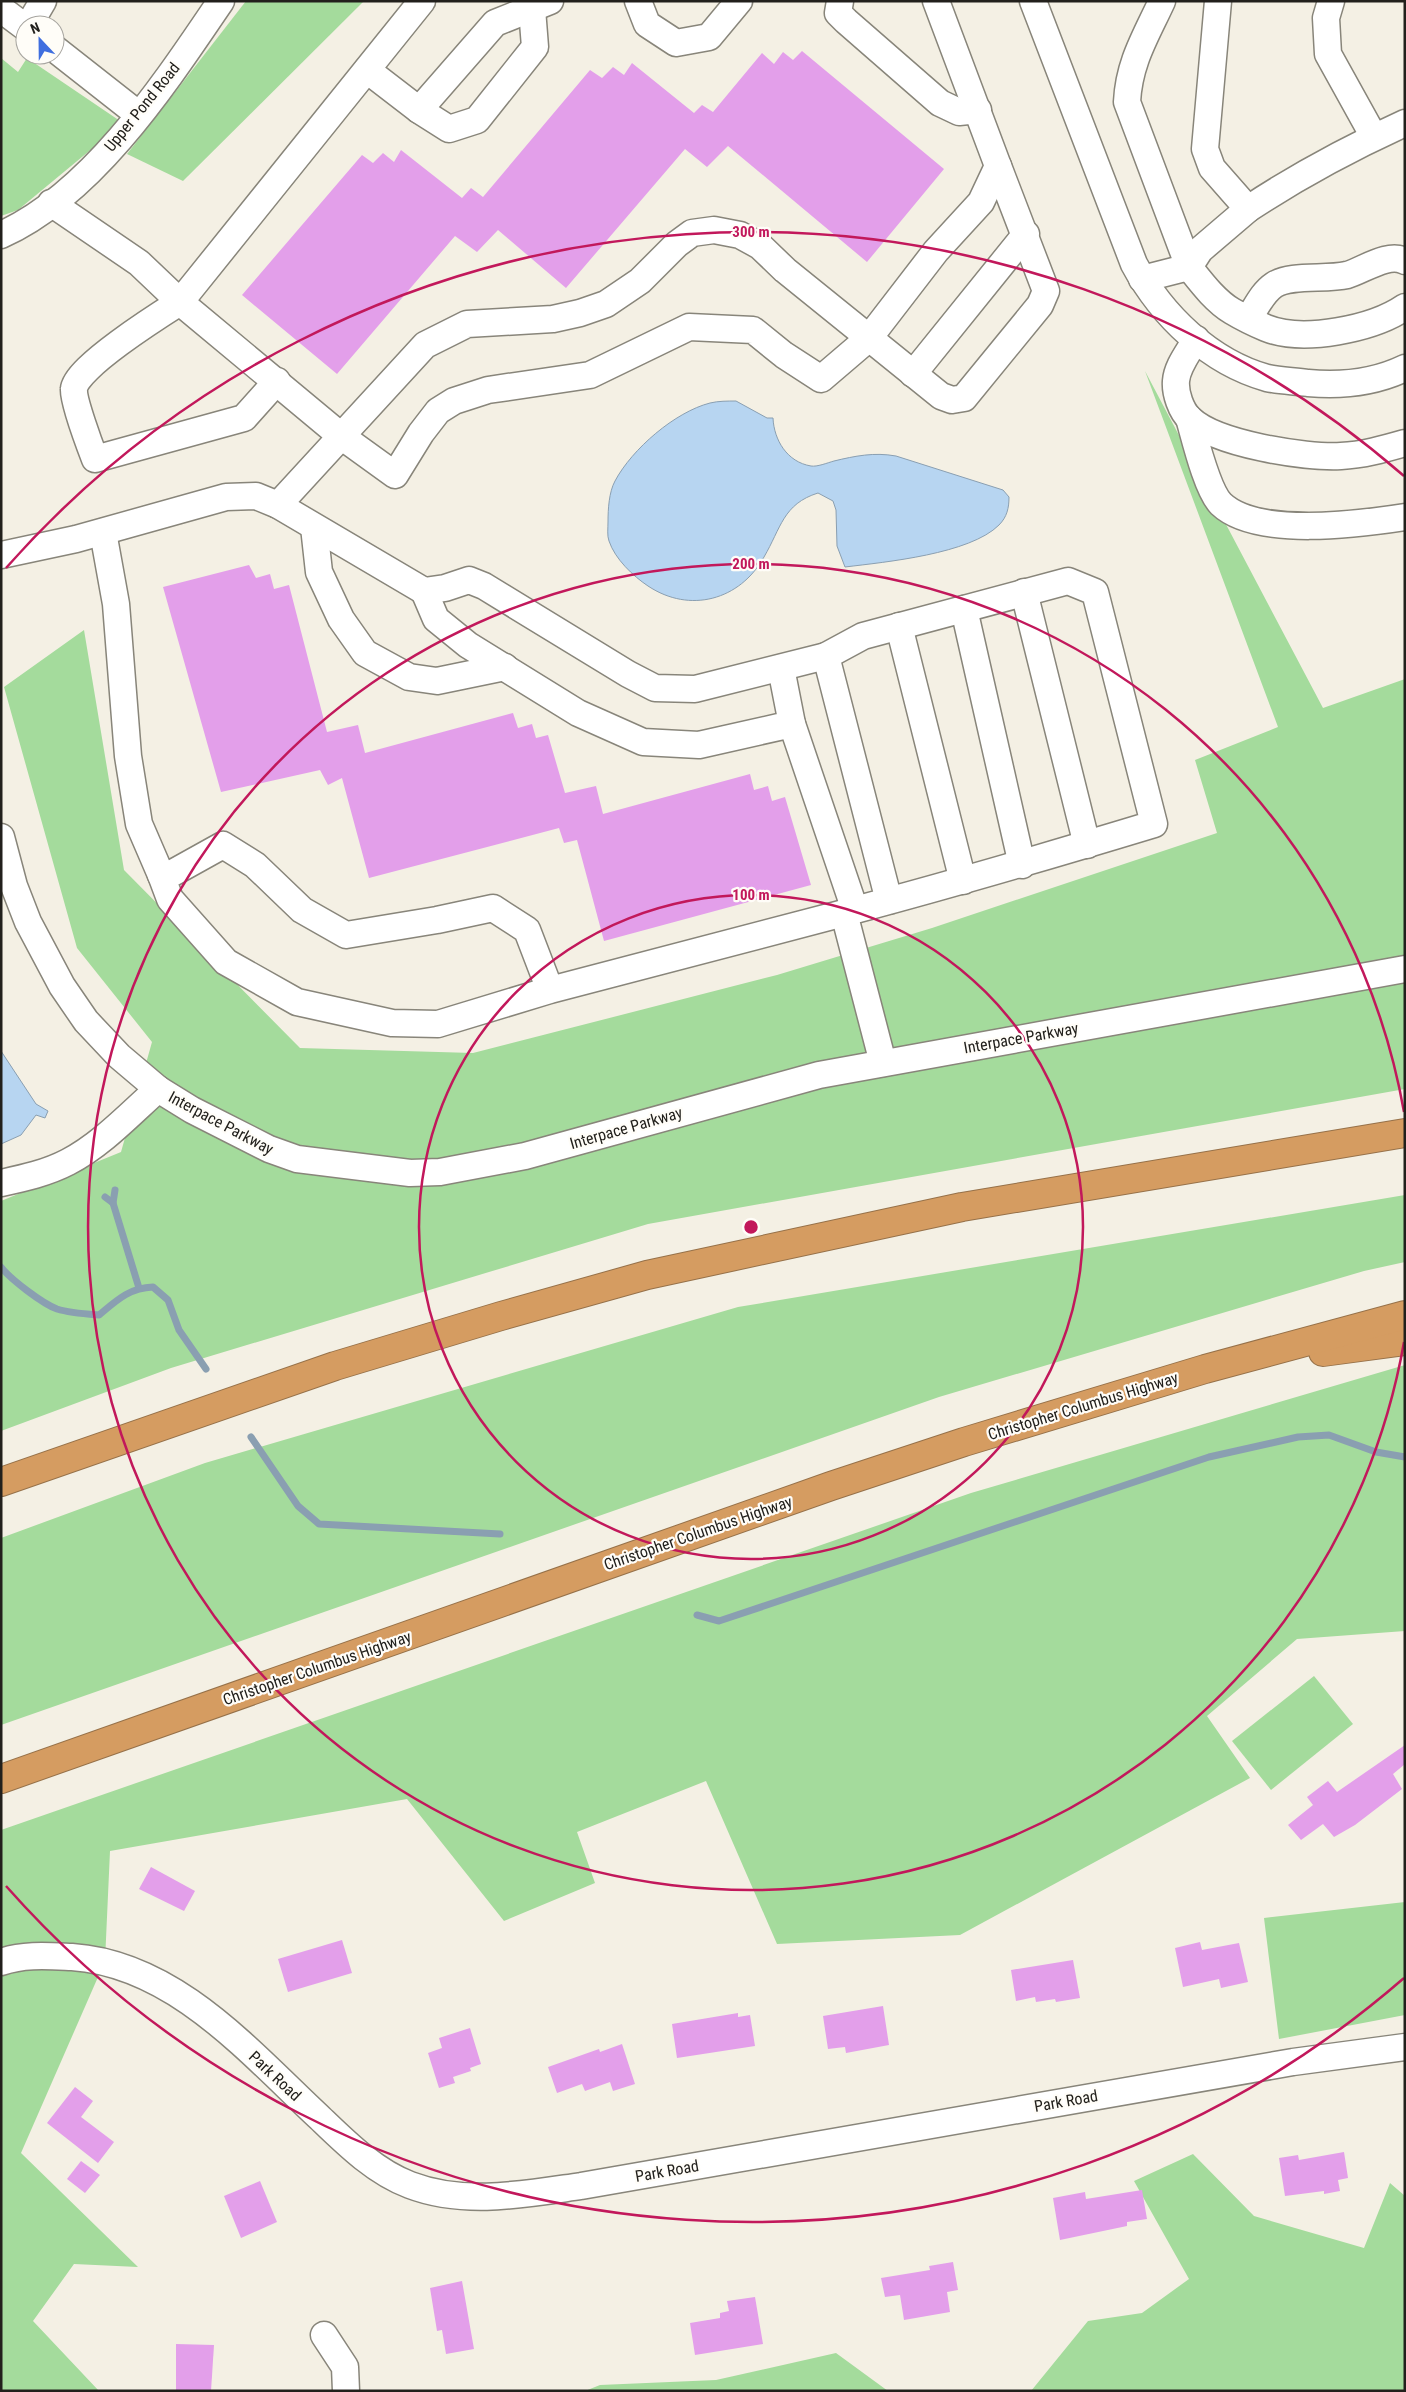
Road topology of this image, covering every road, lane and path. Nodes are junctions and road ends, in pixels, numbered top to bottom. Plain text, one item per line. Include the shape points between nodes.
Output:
1 (43, 1) edge
2 (221, 1) edge
3 (422, 1) edge
4 (638, 1) edge
5 (739, 1) edge
6 (840, 1) edge
7 (936, 1) edge
8 (1033, 1) edge
9 (1162, 1) edge
10 (1218, 1) edge
11 (1331, 1) edge
12 (541, 5) edge
13 (1, 9) edge
14 (35, 15) edge
15 (15, 20) edge
16 (65, 58) edge
17 (367, 70) junction
18 (419, 110) junction
19 (978, 110) junction
20 (139, 115) junction
21 (1405, 123) edge
22 (1374, 137) junction
23 (998, 166) junction
24 (52, 203) junction
25 (1248, 210) junction
26 (1026, 234) junction
27 (1, 235) edge
28 (1405, 261) edge
29 (1190, 267) junction
30 (1142, 279) junction
31 (180, 302) junction
32 (1405, 307) edge
33 (1248, 319) junction
34 (870, 338) junction
35 (1196, 340) junction
36 (1405, 368) edge
37 (913, 374) junction
38 (277, 381) junction
39 (1189, 418) junction
40 (341, 436) junction
41 (1405, 443) edge
42 (278, 506) junction
43 (1405, 517) edge
44 (314, 527) junction
45 (103, 532) junction
46 (1, 555) edge
47 (424, 591) junction
48 (1024, 592) junction
49 (964, 609) junction
50 (899, 626) junction
51 (826, 656) junction
52 (505, 667) junction
53 (782, 668) junction
54 (792, 724) junction
55 (1, 837) edge
56 (1087, 845) junction
57 (1022, 865) junction
58 (161, 875) junction
59 (963, 881) junction
60 (889, 901) junction
61 (850, 912) junction
62 (1405, 969) edge
63 (550, 990) junction
64 (883, 1063) junction
65 (158, 1089) junction
66 (1405, 1115) edge
67 (1405, 1133) edge
68 (1131, 1180) junction
69 (1, 1183) edge
70 (1405, 1315) edge
71 (1405, 1341) edge
72 (1205, 1369) junction
73 (1, 1482) edge
74 (1, 1779) edge
75 (1, 1962) edge
76 (1405, 2047) edge
77 (324, 2335) dead end
78 (346, 2391) edge

1 - 14 street
2 - 20 street, Upper Pond Road
3 - 17 street
4 - 5 street via 648,24 676,43 708,37
6 - 19 street via 838,13 940,103 959,112
7 - 19 street
8 - 30 street
9 - 29 street via 1136,54 1128,80 1127,102
10 - 25 street via 1205,149 1212,168
11 - 22 street via 1326,18 1328,54
12 - 18 street via 495,23
12 - 18 street via 535,47 477,120 449,129
13 - 15 street
16 - 20 street
17 - 18 street
17 - 31 street
19 - 23 street
20 - 24 street, Upper Pond Road via 128,131 72,188
21 - 22 street
22 - 25 street via 1290,181
23 - 26 street
23 - 34 street via 980,202 936,251
24 - 27 street, Upper Pond Road via 17,228
24 - 31 street via 139,264
25 - 29 street via 1200,250
26 - 37 street
26 - 37 street via 1046,291 1040,305 964,398 952,400 941,396
28 - 33 street via 1392,257 1346,275 1274,285 1263,295
29 - 30 street
29 - 33 street via 1204,286 1230,310
30 - 35 street via 1156,300
31 - 38 street
31 - 38 street via 78,376 74,389 94,459 244,418
32 - 33 street via 1373,324 1338,332 1293,333 1267,329
34 - 37 street
34 - 40 street via 821,379 753,330 689,327 590,376 488,390 454,401 438,411 394,475
34 - 40 street via 760,246 731,233 714,230 692,233 640,281 606,304 553,318 467,324 443,334 425,345
35 - 36 street via 1223,359 1268,378 1326,384 1354,383 1380,378
35 - 39 street via 1179,369 1176,381 1177,394
38 - 40 street
39 - 41 street via 1212,434 1305,454 1341,456 1384,450
39 - 43 street via 1213,492 1221,504 1235,513 1251,520 1287,525 1354,525
40 - 42 street
42 - 44 street
42 - 45 street via 256,496 226,497
44 - 47 street
44 - 52 street via 319,572 341,619 365,652 409,677 437,681
45 - 46 street
45 - 58 street via 116,604 128,756 139,824
47 - 52 street via 436,619 468,645
47 - 53 street via 469,580 484,586 655,688 695,689
48 - 49 street
48 - 56 street
48 - 56 street via 1068,581 1095,592 1154,824
49 - 50 street
49 - 57 street
50 - 51 street via 863,636
50 - 59 street
51 - 53 street
51 - 60 street
52 - 54 street via 578,713 643,742 699,745
53 - 54 street
54 - 61 street
55 - 65 street, Interpace Parkway via 28,922 62,986 86,1021
56 - 57 street
57 - 59 street
58 - 63 street via 170,899 226,962 297,1002 392,1023 438,1024
58 - 63 street via 169,875 223,845 255,864 302,910 346,935 493,908 527,930
59 - 60 street
60 - 61 street
61 - 63 street
61 - 64 street
62 - 64 street, Interpace Parkway
64 - 65 street, Interpace Parkway via 819,1075 525,1156 440,1172 410,1173 297,1159 269,1149
65 - 69 street via 99,1141 68,1162 34,1176
66 - 68 highway
67 - 68 highway
68 - 73 highway via 962,1207 647,1275 335,1366
70 - 72 highway, Christopher Columbus Highway
71 - 72 highway
72 - 74 highway, Christopher Columbus Highway via 831,1486
75 - 76 street, Park Road via 40,1955 85,1958 119,1966 152,1980 191,2003 231,2034 342,2139 380,2170 408,2185 431,2192 471,2197 581,2186 1283,2064
77 - 78 street via 345,2367

